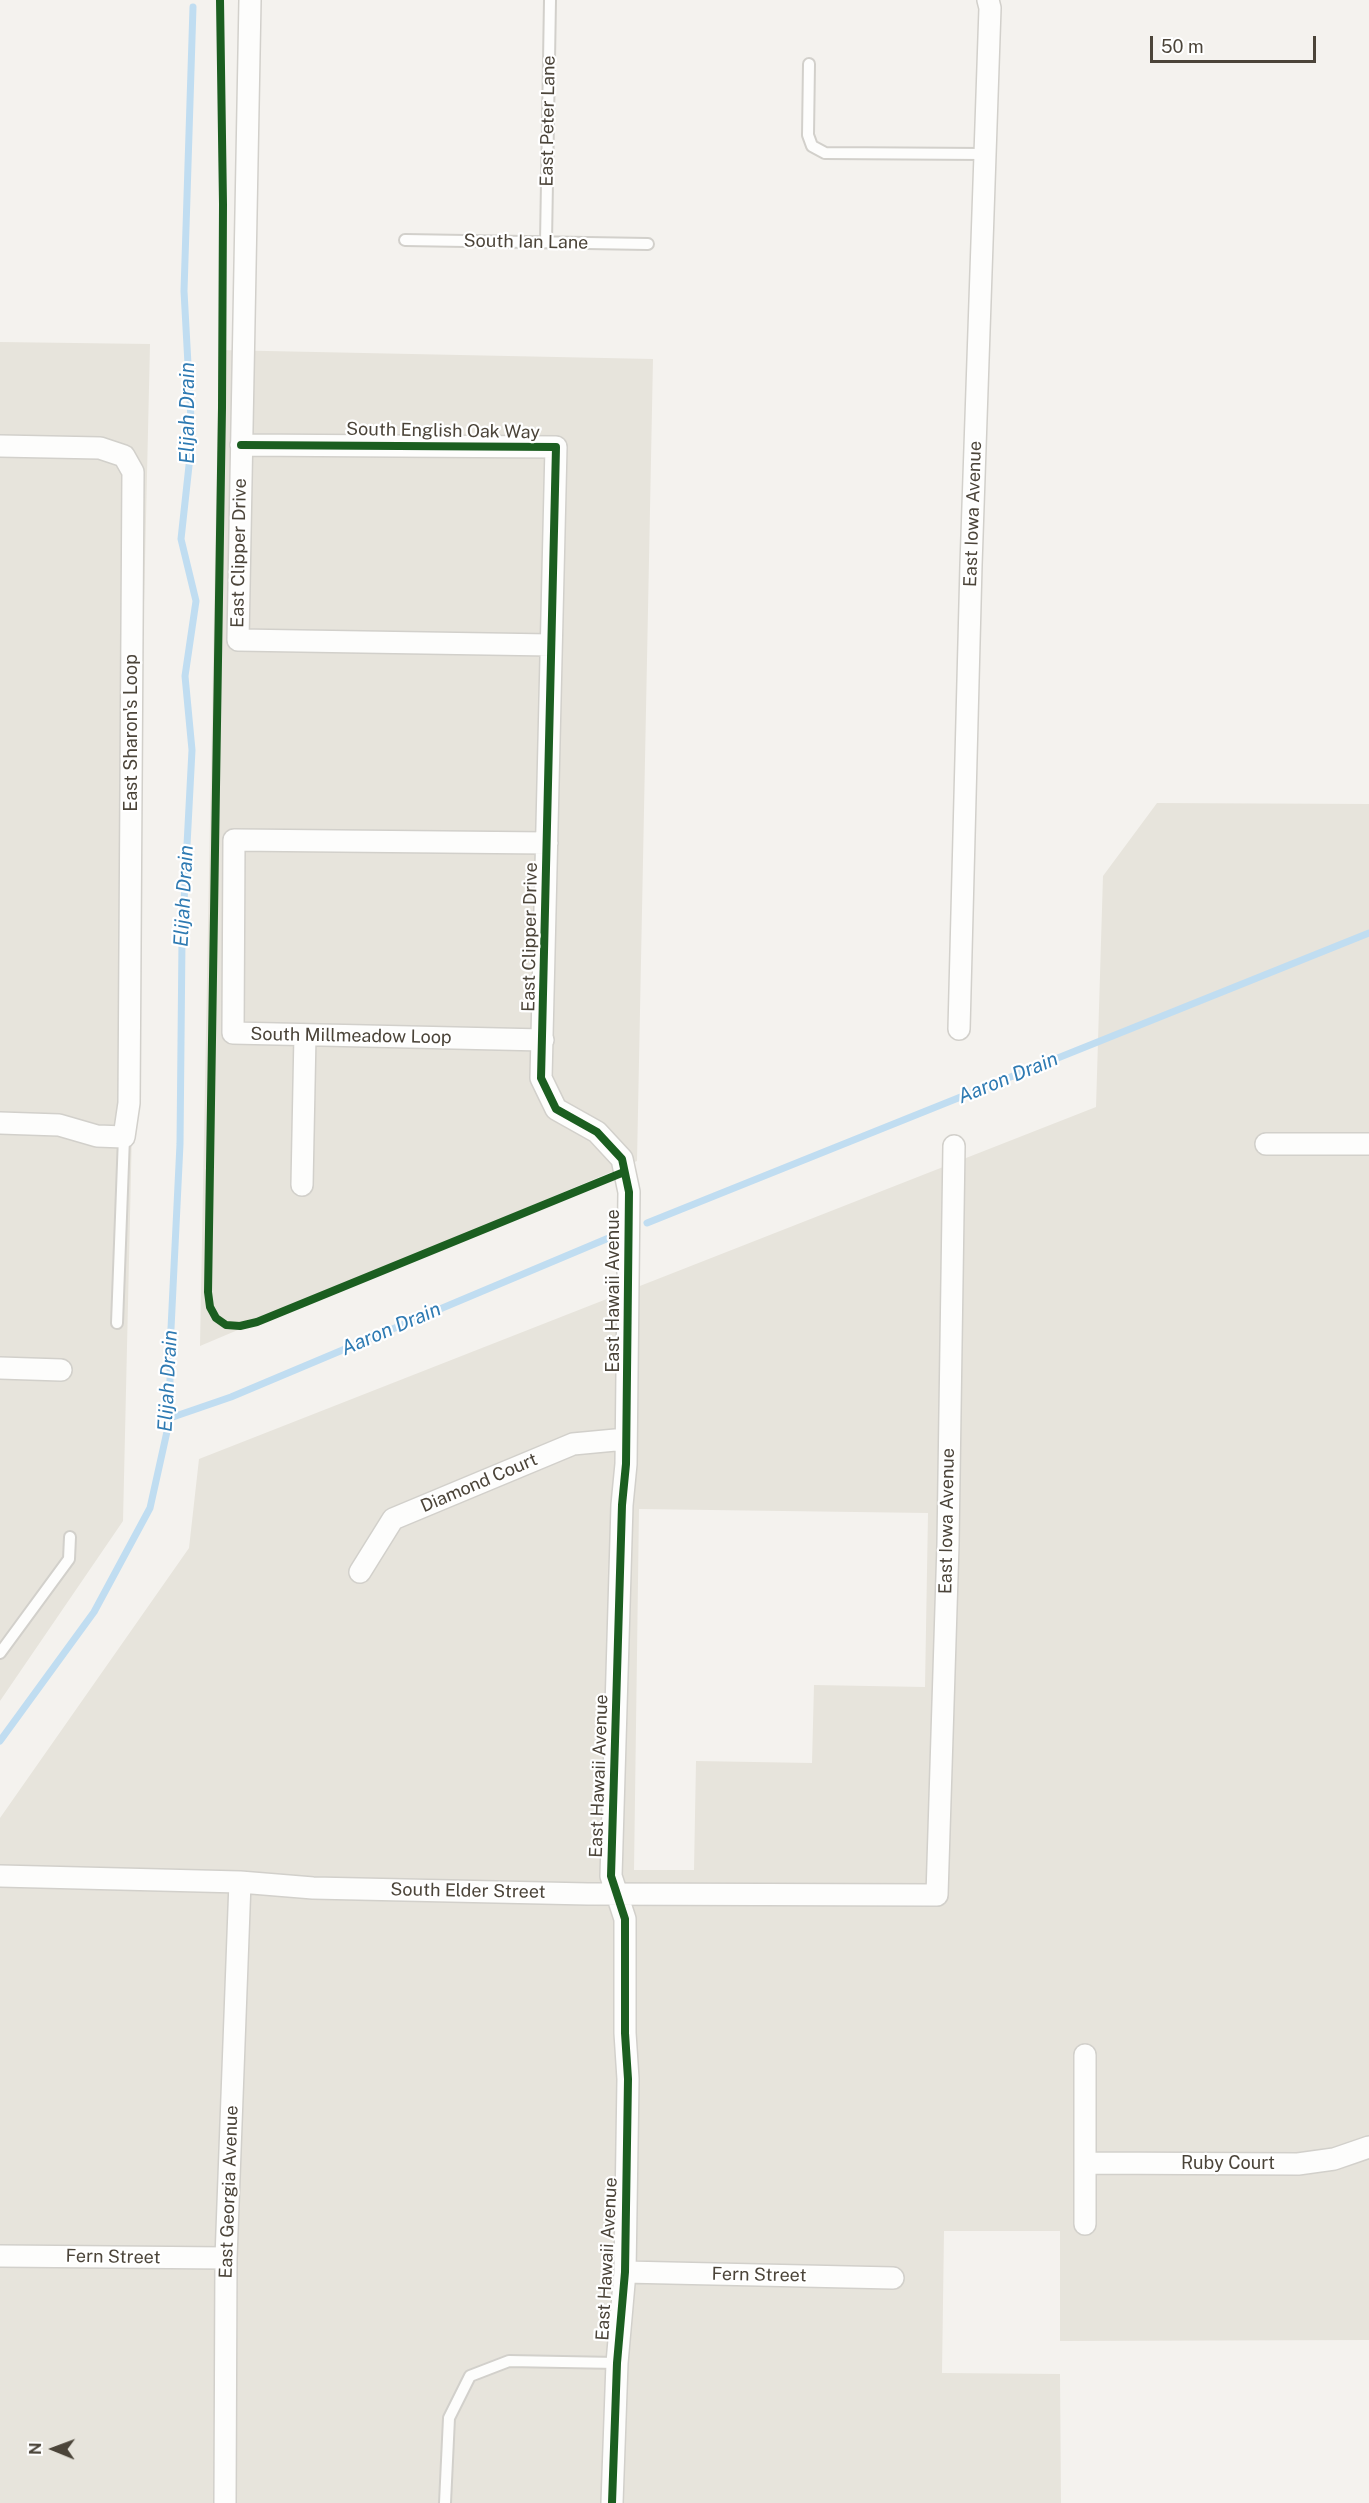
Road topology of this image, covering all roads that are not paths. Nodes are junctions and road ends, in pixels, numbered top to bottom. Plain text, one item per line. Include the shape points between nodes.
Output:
1 (250, 0) edge
2 (550, 0) edge
3 (988, 0) edge
4 (808, 64) dead end
5 (985, 154) junction
6 (405, 240) dead end
7 (546, 242) junction
8 (648, 244) dead end
9 (241, 445) junction
10 (0, 446) edge
11 (551, 645) junction
12 (547, 843) junction
13 (959, 1029) dead end
14 (305, 1035) junction
15 (543, 1041) junction
16 (0, 1123) edge
17 (124, 1137) junction
18 (1266, 1144) dead end
19 (1369, 1144) edge
20 (954, 1146) dead end
21 (302, 1185) dead end
22 (628, 1192) joint
23 (117, 1323) dead end
24 (0, 1368) edge
25 (61, 1370) dead end
26 (626, 1438) junction
27 (70, 1537) dead end
28 (360, 1572) dead end
29 (0, 1653) edge
30 (0, 1876) edge
31 (240, 1882) junction
32 (617, 1893) junction
33 (937, 1895) joint
34 (1085, 2055) dead end
35 (1369, 2147) edge
36 (1085, 2163) junction
37 (1085, 2224) dead end
38 (0, 2256) edge
39 (226, 2258) junction
40 (625, 2272) junction
41 (893, 2278) dead end
42 (617, 2363) junction
43 (225, 2503) edge
44 (445, 2503) edge
45 (612, 2503) edge

1 - 9 street, East Clipper Drive
2 - 7 lane, East Peter Lane
3 - 5 street, East Iowa Avenue
4 - 5 lane via 808,135 812,146 825,153
5 - 13 street, East Iowa Avenue
6 - 7 lane, South Ian Lane
7 - 8 lane, South Ian Lane
9 - 11 street, East Clipper Drive via 238,640
9 - 11 street, South English Oak Way via 556,447
10 - 17 street, East Sharon's Loop via 100,448 124,456 133,472 129,1103
11 - 12 street, East Clipper Drive
12 - 14 street, South Millmeadow Loop via 234,840 233,1033
12 - 15 street, East Clipper Drive
14 - 15 street, South Millmeadow Loop
14 - 21 street
15 - 22 street, East Clipper Drive via 541,1078 556,1109 597,1132 622,1159
16 - 17 street via 59,1125 97,1136
17 - 23 lane
18 - 19 street
20 - 33 street, East Iowa Avenue
22 - 26 street, East Hawaii Avenue
24 - 25 street
26 - 28 street, Diamond Court via 573,1444 393,1519
26 - 32 street, East Hawaii Avenue via 611,1876
27 - 29 lane via 69,1559
30 - 31 street, South Elder Street
31 - 32 street, South Elder Street via 313,1888
31 - 39 street, East Georgia Avenue
32 - 33 street, South Elder Street
32 - 40 street, East Hawaii Avenue via 626,1919
34 - 36 street
35 - 36 street, Ruby Court via 1334,2159 1298,2164
36 - 37 street
38 - 39 street, Fern Street
39 - 43 street, East Georgia Avenue
40 - 41 street, Fern Street
40 - 42 street, East Hawaii Avenue
42 - 44 lane via 509,2361 470,2376 449,2418
42 - 45 street, East Hawaii Avenue

